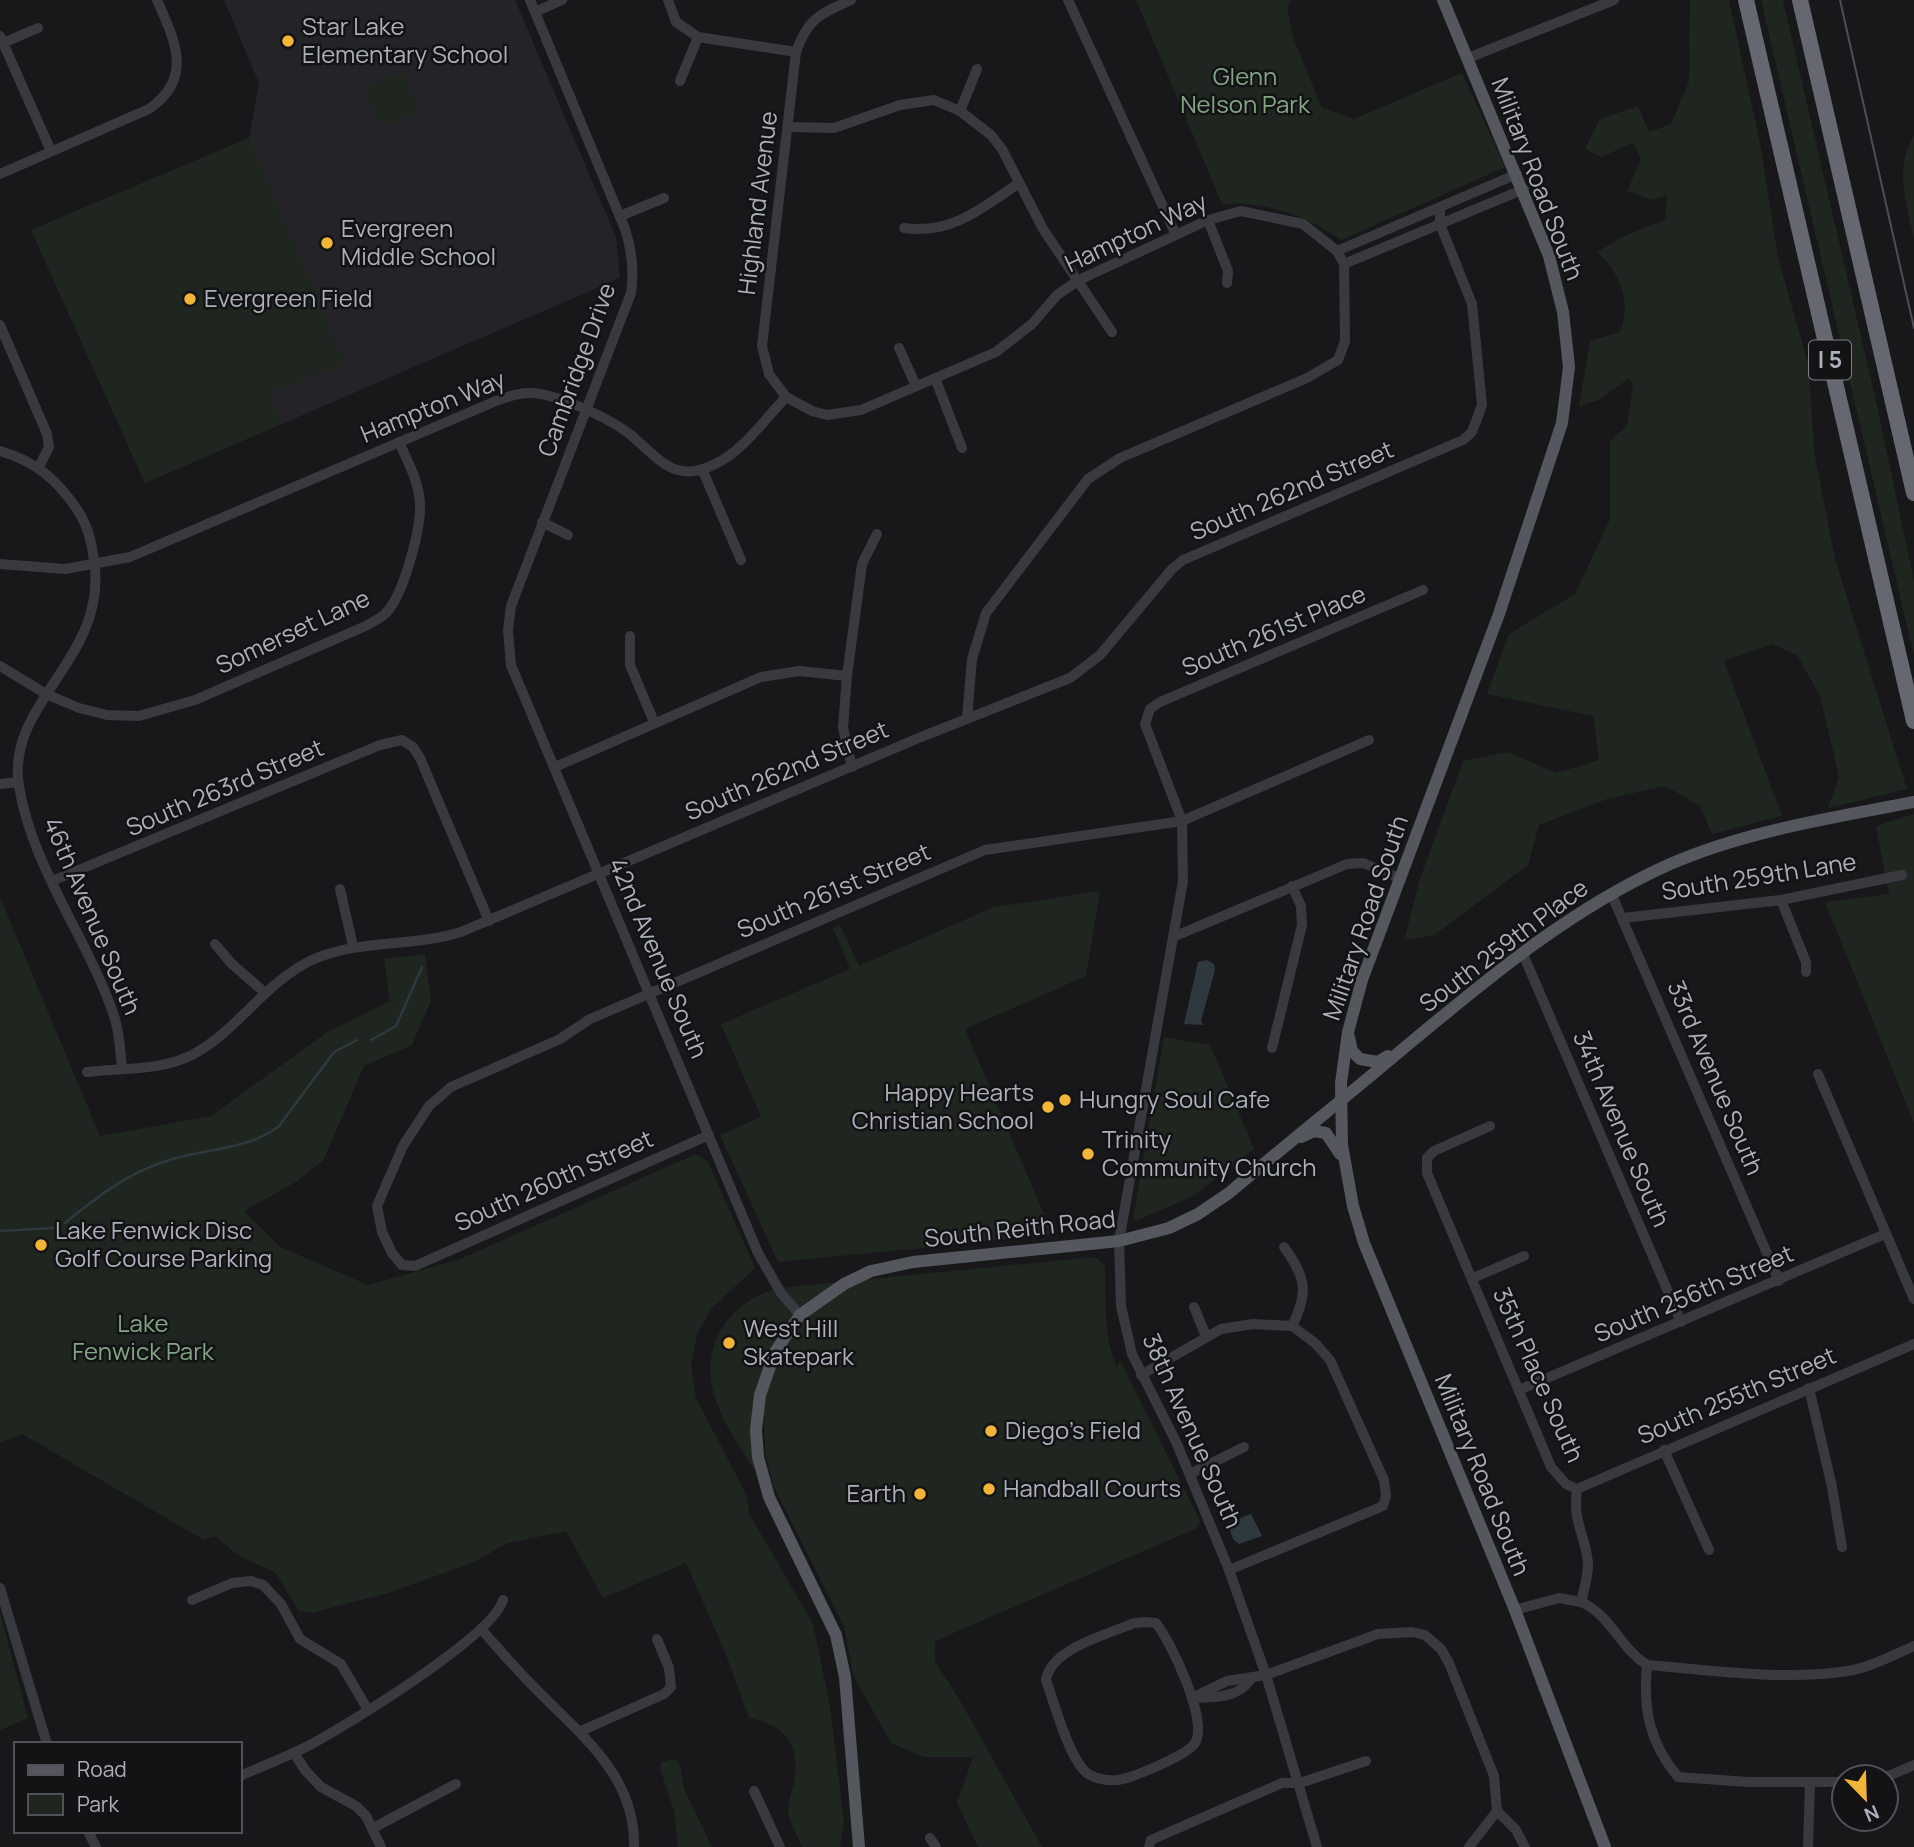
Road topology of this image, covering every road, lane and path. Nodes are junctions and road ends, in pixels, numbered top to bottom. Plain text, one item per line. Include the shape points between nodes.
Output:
1 (157, 0) edge
2 (530, 0) edge
3 (562, 0) edge
4 (668, 0) edge
5 (851, 0) edge
6 (1068, 0) edge
7 (1443, 0) edge
8 (1614, 0) edge
9 (1745, 0) edge
10 (1800, 0) edge
11 (535, 12) junction
12 (38, 28) dead end
13 (698, 37) junction
14 (2, 40) edge
15 (796, 52) junction
16 (1468, 58) junction
17 (977, 69) dead end
18 (680, 80) dead end
19 (960, 111) junction
20 (789, 127) junction
21 (51, 151) junction
22 (0, 174) edge
23 (1517, 174) junction
24 (1019, 183) junction
25 (1524, 189) junction
26 (664, 198) dead end
27 (1440, 207) junction
28 (620, 216) junction
29 (1208, 220) junction
30 (1440, 224) junction
31 (904, 228) dead end
32 (1176, 235) junction
33 (1337, 251) junction
34 (1344, 264) junction
35 (1079, 279) junction
36 (1227, 284) dead end
37 (0, 325) edge
38 (1112, 332) dead end
39 (899, 348) dead end
40 (935, 378) junction
41 (916, 386) junction
42 (786, 397) junction
43 (588, 411) junction
44 (399, 442) junction
45 (962, 448) dead end
46 (0, 451) edge
47 (39, 467) junction
48 (702, 469) junction
49 (1914, 492) edge
50 (542, 523) junction
51 (877, 534) dead end
52 (568, 535) dead end
53 (741, 560) dead end
54 (0, 564) edge
55 (95, 566) junction
56 (1423, 590) dead end
57 (511, 606) joint
58 (630, 636) dead end
59 (0, 666) edge
60 (847, 676) junction
61 (46, 694) junction
62 (1146, 716) joint
63 (967, 718) junction
64 (1914, 721) edge
65 (654, 722) junction
66 (1369, 740) dead end
67 (555, 767) junction
68 (852, 767) junction
69 (18, 782) junction
70 (0, 784) edge
71 (1914, 802) edge
72 (1182, 821) junction
73 (600, 874) junction
74 (1902, 876) dead end
75 (1399, 878) junction
76 (52, 881) junction
77 (1292, 886) junction
78 (340, 889) dead end
79 (1611, 893) junction
80 (1781, 900) junction
81 (1623, 918) junction
82 (489, 921) junction
83 (1173, 937) junction
84 (215, 944) dead end
85 (353, 946) junction
86 (1523, 954) junction
87 (1806, 972) dead end
88 (264, 992) junction
89 (650, 992) junction
90 (1348, 1032) junction
91 (1415, 1040) junction
92 (1272, 1048) dead end
93 (122, 1068) junction
94 (87, 1072) dead end
95 (1818, 1074) dead end
96 (1340, 1101) junction
97 (1490, 1126) dead end
98 (709, 1135) junction
99 (1289, 1143) junction
100 (1345, 1167) junction
101 (1885, 1234) junction
102 (1119, 1241) junction
103 (1284, 1247) dead end
104 (1524, 1256) dead end
105 (415, 1266) joint
106 (1473, 1278) junction
107 (1779, 1281) junction
108 (1914, 1299) edge
109 (1194, 1307) dead end
110 (800, 1315) junction
111 (1681, 1322) junction
112 (1293, 1326) junction
113 (1206, 1336) junction
114 (1914, 1344) edge
115 (1142, 1375) junction
116 (1809, 1388) junction
117 (1519, 1390) junction
118 (1244, 1447) dead end
119 (1664, 1450) junction
120 (1191, 1474) junction
121 (1577, 1489) junction
122 (1842, 1546) dead end
123 (1709, 1550) dead end
124 (1229, 1570) junction
125 (0, 1588) edge
126 (192, 1600) dead end
127 (503, 1600) dead end
128 (1581, 1602) junction
129 (1515, 1610) junction
130 (481, 1629) junction
131 (657, 1639) dead end
132 (1914, 1646) edge
133 (1647, 1665) junction
134 (1266, 1675) junction
135 (1192, 1698) junction
136 (369, 1710) junction
137 (581, 1731) junction
138 (46, 1742) edge
139 (294, 1753) junction
140 (1366, 1761) dead end
141 (242, 1775) edge
142 (1830, 1782) edge
143 (1300, 1783) junction
144 (1810, 1783) junction
145 (456, 1784) dead end
146 (754, 1791) dead end
147 (1497, 1811) junction
148 (373, 1828) junction
149 (381, 1847) edge
150 (634, 1847) edge
151 (780, 1847) edge
152 (859, 1847) edge
153 (1149, 1847) edge
154 (1317, 1847) edge
155 (1469, 1847) edge
156 (1525, 1847) edge
157 (1605, 1847) edge
158 (1808, 1847) edge

1 - 21 street via 175,43 175,81 161,101
2 - 11 street, Cambridge Drive
3 - 11 street
4 - 13 street via 676,22
5 - 15 street, Highland Avenue via 808,24
6 - 32 street
7 - 16 main road, Military Road South
8 - 16 street
9 - 64 highway, I 5
10 - 49 highway, I 5
11 - 28 street, Cambridge Drive
12 - 14 street
13 - 15 street
13 - 18 street
14 - 21 street
15 - 20 street, Highland Avenue
16 - 23 main road, Military Road South
17 - 19 street
19 - 20 street via 934,100 900,105 834,128
19 - 24 street via 991,135
20 - 42 street, Highland Avenue via 762,346 769,374
21 - 22 street
23 - 25 main road, Military Road South
23 - 27 street
24 - 31 street via 954,225 923,231
24 - 35 street via 1053,246
25 - 30 street
25 - 75 main road, Military Road South via 1549,256 1563,313 1569,368 1562,423 1499,614
26 - 28 street
27 - 30 street
27 - 33 street
28 - 43 street, Cambridge Drive via 632,252 631,293
29 - 32 street, Hampton Way
29 - 33 street, Hampton Way via 1241,211 1289,219 1303,224
29 - 36 street via 1228,271
30 - 34 street
30 - 63 street, South 262nd Street via 1472,304 1482,405 1472,432 1454,445 1183,560 1087,666 1070,678
32 - 35 street, Hampton Way
33 - 34 street, Hampton Way
34 - 63 street via 1343,352 1332,366 1120,458 1088,479 986,613 972,659
35 - 38 street
35 - 40 street, Hampton Way via 996,352
37 - 47 street via 47,434 50,447
39 - 41 street
40 - 41 street, Hampton Way
40 - 45 street
41 - 42 street, Hampton Way via 842,415 812,411
42 - 48 street via 729,454
43 - 44 street, Hampton Way via 540,394 516,394
43 - 48 street, Hampton Way via 630,434 667,467
43 - 50 street, Cambridge Drive
44 - 55 street, Hampton Way via 130,557
44 - 61 street, Somerset Lane via 414,474 420,506 403,581 386,613 352,633 153,714 90,712
46 - 47 street
47 - 55 street via 84,520
48 - 53 street
50 - 52 street
50 - 57 street, Cambridge Drive
51 - 60 street via 862,564
54 - 55 street, Hampton Way via 65,569
55 - 61 street via 97,591 86,633
56 - 62 street, South 261st Place via 1160,702
57 - 67 street, 42nd Avenue South via 511,665
58 - 65 street via 630,665
59 - 61 street, Somerset Lane
60 - 65 street via 799,671 761,677
60 - 68 street via 843,728
61 - 69 street via 22,744
62 - 72 street, 38th Avenue South via 1146,733
63 - 68 street, South 262nd Street
65 - 67 street
66 - 72 street, South 261st Street
67 - 73 street, 42nd Avenue South
68 - 73 street, South 262nd Street
69 - 70 street
69 - 76 street, 46th Avenue South
71 - 79 main road, South 259th Place via 1728,844 1670,864
72 - 83 street, 38th Avenue South via 1183,881
72 - 89 street, South 261st Street via 985,850
73 - 82 street, South 262nd Street
73 - 89 street, 42nd Avenue South
74 - 80 street, South 259th Lane
75 - 77 street via 1355,863
75 - 90 main road, Military Road South
76 - 82 street, South 263rd Street via 389,741 402,740 413,747 428,774
76 - 93 street, 46th Avenue South via 109,1001 118,1028
77 - 83 street
77 - 92 street via 1301,906 1302,925
78 - 85 street
79 - 81 street, 33rd Avenue South
79 - 86 main road, South 259th Place
80 - 81 street, South 259th Lane
80 - 87 street
81 - 107 street, 33rd Avenue South
82 - 85 street, South 262nd Street via 439,939
83 - 102 street, 38th Avenue South
84 - 88 street
85 - 88 street, South 262nd Street via 312,960
86 - 91 main road, South 259th Place
86 - 111 street, 34th Avenue South
88 - 93 street, South 262nd Street via 191,1056 161,1066
89 - 98 street, 42nd Avenue South
89 - 105 street, South 261st Street via 439,1094 403,1146 377,1212 388,1247 402,1265
90 - 91 main road via 1355,1055 1370,1063
90 - 96 main road, Military Road South
91 - 96 main road, South 259th Place
93 - 94 street, South 262nd Street
95 - 101 street
96 - 99 main road, South Reith Road
96 - 100 main road, Military Road South
97 - 106 street, 35th Place South via 1443,1145 1427,1158 1427,1172
98 - 105 street, South 260th Street
98 - 110 street, 42nd Avenue South via 758,1253
99 - 100 main road via 1314,1132 1326,1133
99 - 102 main road, South Reith Road via 1198,1214 1169,1228
100 - 129 main road, Military Road South via 1364,1243
101 - 107 street, South 256th Street
101 - 108 street
102 - 110 main road, South Reith Road via 887,1267 844,1284
102 - 115 street, 38th Avenue South via 1126,1337
103 - 112 street via 1304,1288
104 - 106 street
106 - 117 street, 35th Place South
107 - 111 street, South 256th Street
109 - 113 street
110 - 152 main road via 775,1352 760,1395 758,1457 769,1497 836,1635 845,1677
111 - 117 street, South 256th Street
112 - 113 street via 1239,1325
112 - 124 street via 1330,1360 1384,1480 1386,1496 1383,1507
113 - 115 street
114 - 116 street, South 255th Street
115 - 120 street, 38th Avenue South
116 - 119 street, South 255th Street
116 - 122 street
117 - 121 street, 35th Place South via 1551,1467
118 - 120 street
119 - 121 street, South 255th Street
119 - 123 street
120 - 124 street, 38th Avenue South
121 - 128 street, 35th Place South via 1574,1510 1588,1561
124 - 134 street, 38th Avenue South
125 - 138 street
126 - 136 street via 232,1583 258,1583 273,1591 300,1639 338,1661
127 - 130 street via 500,1610
128 - 129 street via 1559,1598
128 - 133 street via 1598,1610 1628,1650
129 - 157 main road, Military Road South
130 - 136 street
130 - 137 street via 530,1684
131 - 137 street via 669,1668 671,1688
132 - 133 street via 1869,1665 1830,1673
133 - 144 street via 1644,1698 1648,1721 1660,1751 1678,1777
134 - 135 street via 1250,1680 1240,1677
134 - 143 street, 38th Avenue South
134 - 147 street via 1378,1634 1425,1635 1445,1656 1466,1701 1494,1776
135 - 135 street via 1198,1730 1195,1743 1185,1752 1116,1780 1095,1777 1077,1761 1046,1680 1059,1656 1134,1623 1156,1623
136 - 139 street
137 - 150 street via 617,1778 628,1801
139 - 141 street
139 - 148 street via 321,1787 356,1806
140 - 143 street
142 - 144 street
143 - 153 street via 1282,1783 1151,1840
143 - 154 street, 38th Avenue South
144 - 158 street
145 - 148 street
146 - 151 street
147 - 155 street
147 - 156 street
148 - 149 street

